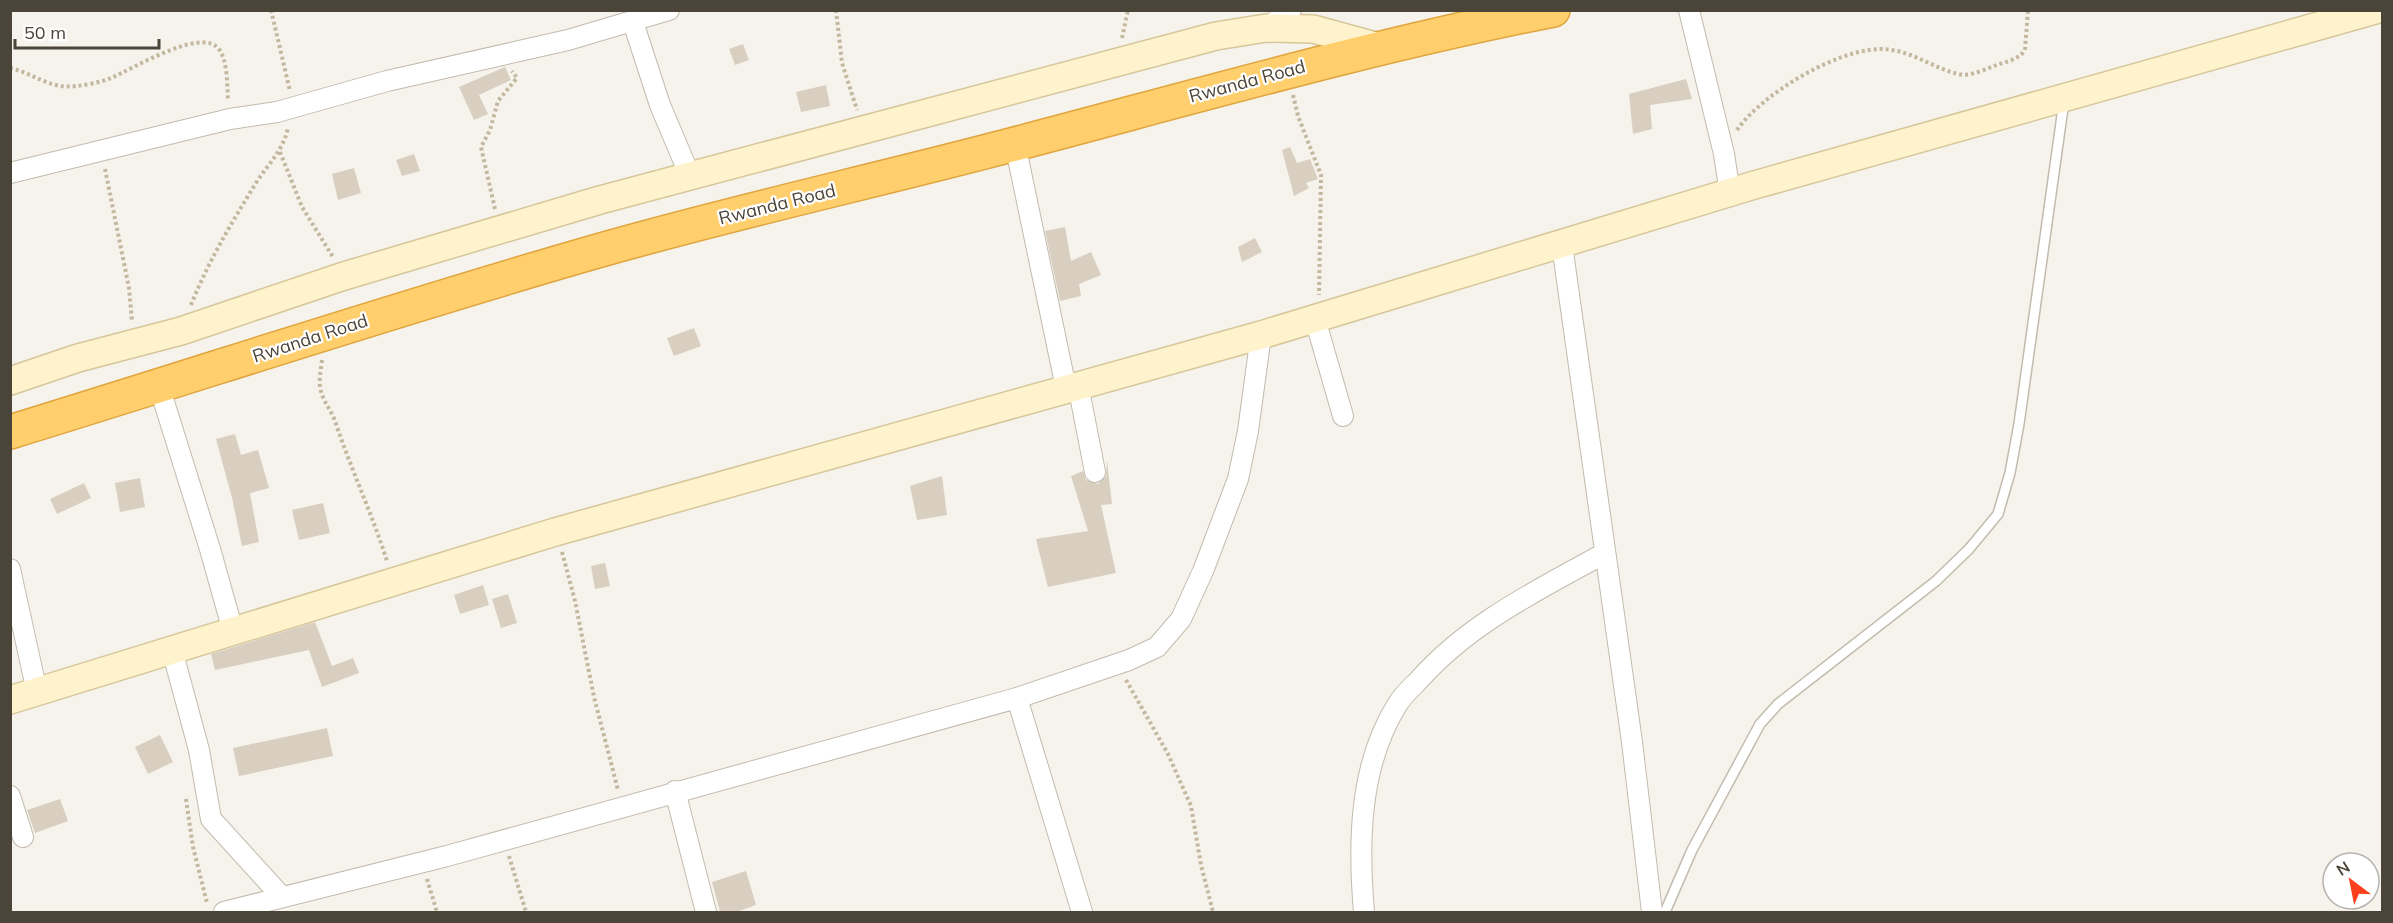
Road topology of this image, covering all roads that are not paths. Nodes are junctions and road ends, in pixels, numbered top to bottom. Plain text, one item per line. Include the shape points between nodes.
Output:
1 (669, 10) edge
2 (1291, 10) edge
3 (1553, 10) edge
4 (1689, 10) edge
5 (2375, 10) edge
6 (633, 22) junction
7 (1266, 28) junction
8 (1379, 47) junction
9 (2064, 98) junction
10 (1015, 144) junction
11 (10, 173) edge
12 (690, 176) junction
13 (1730, 193) junction
14 (1562, 244) junction
15 (1318, 318) junction
16 (1261, 335) junction
17 (10, 381) edge
18 (159, 386) junction
19 (1072, 386) junction
20 (1343, 416) dead end
21 (10, 432) edge
22 (1095, 472) dead end
23 (1605, 553) junction
24 (10, 569) edge
25 (233, 631) junction
26 (172, 650) junction
27 (37, 692) junction
28 (1017, 698) junction
29 (10, 700) edge
30 (675, 791) junction
31 (10, 796) edge
32 (23, 837) dead end
33 (282, 897) junction
34 (224, 912) edge
35 (706, 912) edge
36 (1082, 912) edge
37 (1364, 912) edge
38 (1652, 912) edge
39 (1665, 912) edge

1 - 6 street
2 - 7 street
3 - 8 highway, Rwanda Road
4 - 13 street
5 - 9 street
6 - 11 street
6 - 12 street via 660,105
7 - 8 street via 1312,29
7 - 12 street via 1145,54
8 - 10 highway, Rwanda Road
9 - 13 street
9 - 39 lane via 2019,424 1998,514 1936,581 1778,704 1760,724 1692,850
10 - 18 highway, Rwanda Road via 590,253
10 - 19 street
12 - 17 street via 344,276 181,331 132,342
13 - 14 street
14 - 15 street
14 - 23 street
15 - 16 street
15 - 20 street
16 - 19 street
16 - 28 street via 1238,479 1181,619 1157,647
18 - 21 highway, Rwanda Road
18 - 25 street
19 - 22 street
19 - 25 street via 555,532
23 - 37 street via 1482,622 1439,657 1397,704 1373,758 1362,812 1360,871
23 - 38 street
24 - 27 street
25 - 26 street
26 - 27 street
26 - 33 street via 199,750 211,819
27 - 29 street
28 - 30 street
28 - 36 street
30 - 33 street
30 - 35 street
31 - 32 street
33 - 34 street

